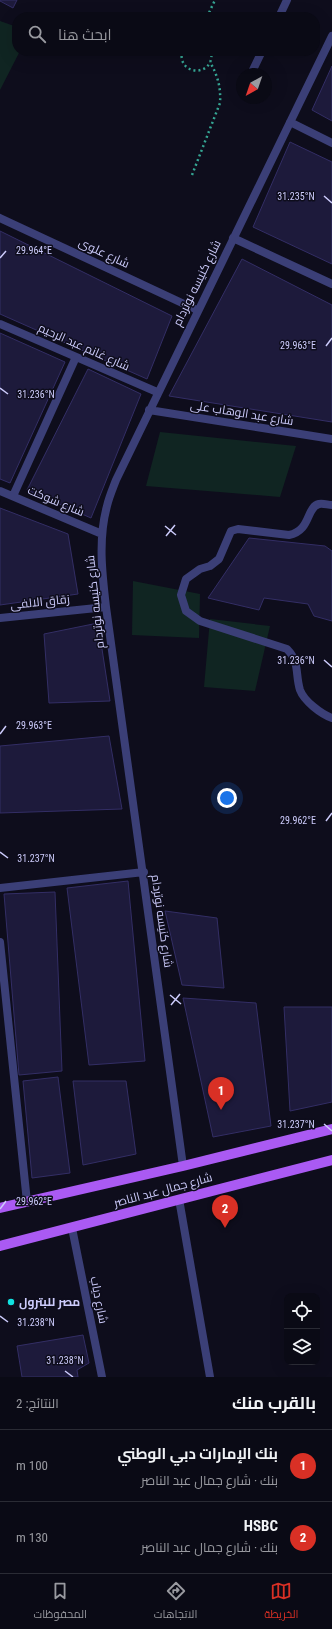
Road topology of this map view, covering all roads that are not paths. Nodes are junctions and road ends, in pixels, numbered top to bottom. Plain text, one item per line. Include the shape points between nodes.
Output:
1 (287, 0) edge
2 (281, 12) edge
3 (332, 36) edge
4 (260, 56) edge
5 (254, 68) edge
6 (290, 122) junction
7 (332, 142) edge
8 (0, 218) edge
9 (233, 238) junction
10 (332, 284) edge
11 (198, 310) junction
12 (0, 324) edge
13 (76, 357) junction
14 (157, 392) junction
15 (149, 410) junction
16 (332, 439) edge
17 (0, 490) edge
18 (13, 496) junction
19 (332, 505) edge
20 (102, 534) junction
21 (106, 607) junction
22 (0, 618) edge
23 (332, 718) edge
24 (144, 872) junction
25 (0, 888) edge
26 (0, 942) edge
27 (9, 1025) junction
28 (0, 1027) edge
29 (332, 1129) edge
30 (332, 1160) edge
31 (183, 1166) junction
32 (179, 1199) junction
33 (27, 1202) junction
34 (0, 1208) edge
35 (72, 1228) junction
36 (0, 1246) edge
37 (102, 1377) edge
38 (210, 1377) edge

1 - 2 street
3 - 6 street, شارع كنيسه نوتردام
4 - 5 street
6 - 7 street
6 - 9 street, شارع كنيسه نوتردام
8 - 11 street, شارع علوى
9 - 10 street
9 - 11 street, شارع كنيسه نوتردام
11 - 14 street, شارع كنيسه نوتردام
12 - 13 street, شارع غانم عبد الرحيم
13 - 14 street, شارع غانم عبد الرحيم
13 - 18 street
14 - 15 street, شارع كنيسه نوتردام
15 - 16 street, شارع عبد الوهاب على
15 - 20 street, شارع كنيسه نوتردام via 116,480 107,506
17 - 18 street, شارع شوكت
18 - 20 street, شارع شوكت
19 - 23 street via 316,505 305,525 295,534 238,529 231,531 219,559 186,579 181,595 186,612 200,622 287,649 294,656 300,691 305,698
20 - 21 street, شارع كنيسه نوتردام via 101,559
21 - 22 street, زقاق الالفى
21 - 24 street, شارع كنيسه نوتردام
24 - 25 street
24 - 31 street, شارع كنيسه نوتردام
26 - 27 street
27 - 28 street
27 - 33 street
29 - 31 main road, شارع جمال عبد الناصر
30 - 32 main road, شارع جمال عبد الناصر
31 - 33 main road, شارع جمال عبد الناصر
32 - 35 main road, شارع جمال عبد الناصر
32 - 38 street
33 - 34 main road, شارع جمال عبد الناصر
35 - 36 main road, شارع جمال عبد الناصر
35 - 37 street, شارع دياب

